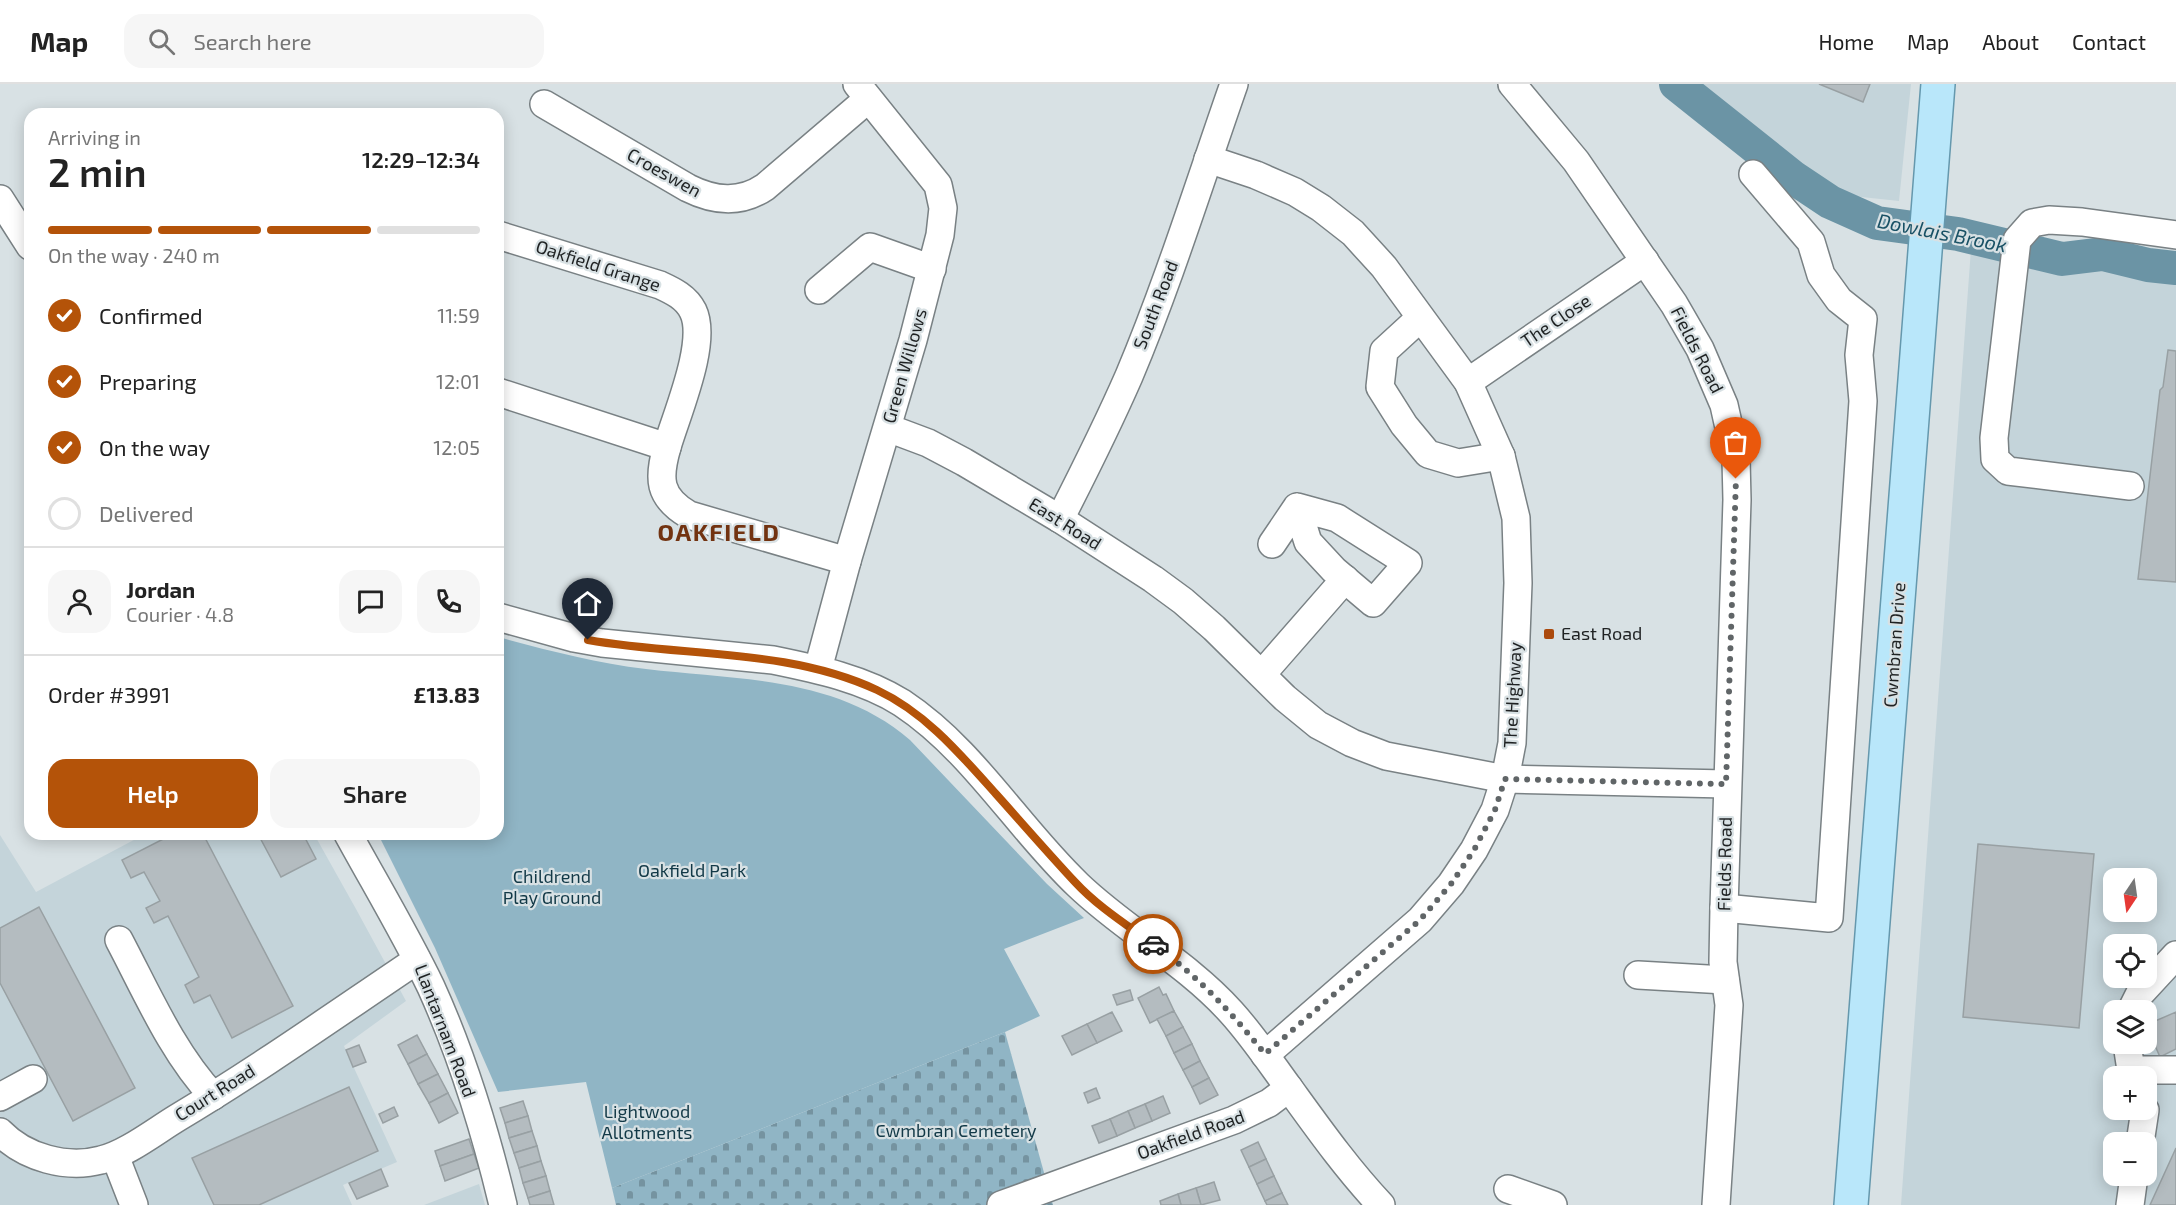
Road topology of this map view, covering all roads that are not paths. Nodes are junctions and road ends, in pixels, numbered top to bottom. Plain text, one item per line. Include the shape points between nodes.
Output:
1 (1234, 84) edge
2 (1512, 84) edge
3 (1938, 84) edge
4 (862, 91) edge
5 (544, 104) dead end
6 (1208, 159) junction
7 (1753, 174) dead end
8 (0, 199) edge
9 (2176, 235) edge
10 (24, 237) edge
11 (504, 237) edge
12 (1645, 261) junction
13 (932, 268) junction
14 (819, 290) dead end
15 (1420, 318) junction
16 (1468, 382) junction
17 (504, 394) edge
18 (888, 428) junction
19 (667, 447) junction
20 (1501, 456) junction
21 (2130, 486) dead end
22 (1297, 507) junction
23 (1060, 519) junction
24 (1272, 544) dead end
25 (847, 561) junction
26 (1345, 579) junction
27 (504, 619) edge
28 (818, 669) junction
29 (1262, 674) junction
30 (1505, 779) junction
31 (1726, 784) junction
32 (351, 840) edge
33 (1724, 908) junction
34 (119, 940) dead end
35 (2176, 955) edge
36 (417, 960) junction
37 (1638, 975) dead end
38 (1725, 980) junction
39 (2137, 1000) edge
40 (1265, 1054) junction
41 (2131, 1064) edge
42 (2176, 1070) edge
43 (33, 1079) dead end
44 (1289, 1088) junction
45 (213, 1096) junction
46 (0, 1097) edge
47 (0, 1132) edge
48 (115, 1156) junction
49 (2133, 1186) edge
50 (1508, 1189) dead end
51 (1372, 1202) edge
52 (134, 1205) edge
53 (503, 1205) edge
54 (1001, 1205) edge
55 (1553, 1205) edge
56 (1716, 1205) edge
57 (1851, 1205) edge
58 (2130, 1205) edge

1 - 6 street, South Road
2 - 12 street, Fields Road via 1576,161
3 - 57 main road, Cwmbran Drive
4 - 5 street, Croeswen via 765,187 755,194 730,200 703,196
4 - 13 street, Green Willows via 938,186 943,208
6 - 15 street, The Highway via 1256,175 1321,208 1353,233 1384,267
6 - 23 street, South Road via 1129,375
7 - 33 street via 1811,242 1821,275 1839,300 1863,319 1859,355 1863,401 1829,918
8 - 10 street
9 - 21 street via 2049,220 2032,223 2015,250 1995,459 2008,471
11 - 19 street, Oakfield Grange via 660,285 686,300 697,322 698,337
12 - 16 street, The Close
12 - 31 street, Fields Road via 1700,349 1724,405 1736,459
13 - 14 street via 870,247
13 - 18 street, Green Willows
15 - 16 street, The Highway
15 - 20 street via 1384,351 1380,387 1428,454 1458,463
16 - 20 street, The Highway
17 - 19 street
18 - 23 street, East Road via 928,443
18 - 25 street, Green Willows
19 - 25 street, Oakfield Grange via 661,480 678,509 700,519
20 - 30 street, The Highway via 1516,518 1518,584 1512,743
22 - 24 street
22 - 26 street via 1308,542
22 - 26 street via 1337,518 1408,563 1373,603
23 - 29 street, East Road via 1183,601
25 - 28 street, Green Willows
26 - 29 street
27 - 28 street via 592,641 773,660
28 - 40 street via 877,690 922,718 963,757 1077,884 1207,988
29 - 30 street, East Road via 1318,725 1352,743 1386,756
30 - 31 street, East Road
30 - 40 street, The Highway via 1495,810 1474,850 1420,920
31 - 33 street, Fields Road
32 - 36 street, Llantarnam Road
33 - 38 street, Fields Road
34 - 45 street via 189,1068
35 - 39 street
36 - 45 street, Court Road
36 - 53 street, Llantarnam Road via 455,1046
37 - 38 street
38 - 56 street, Fields Road via 1728,1005
40 - 44 street
41 - 42 street
43 - 46 street
44 - 51 street
44 - 54 street, Oakfield Road via 1251,1113
45 - 48 street, Court Road
47 - 48 street, Court Road via 20,1149 55,1160 92,1162
48 - 52 street
49 - 58 street
50 - 55 street

